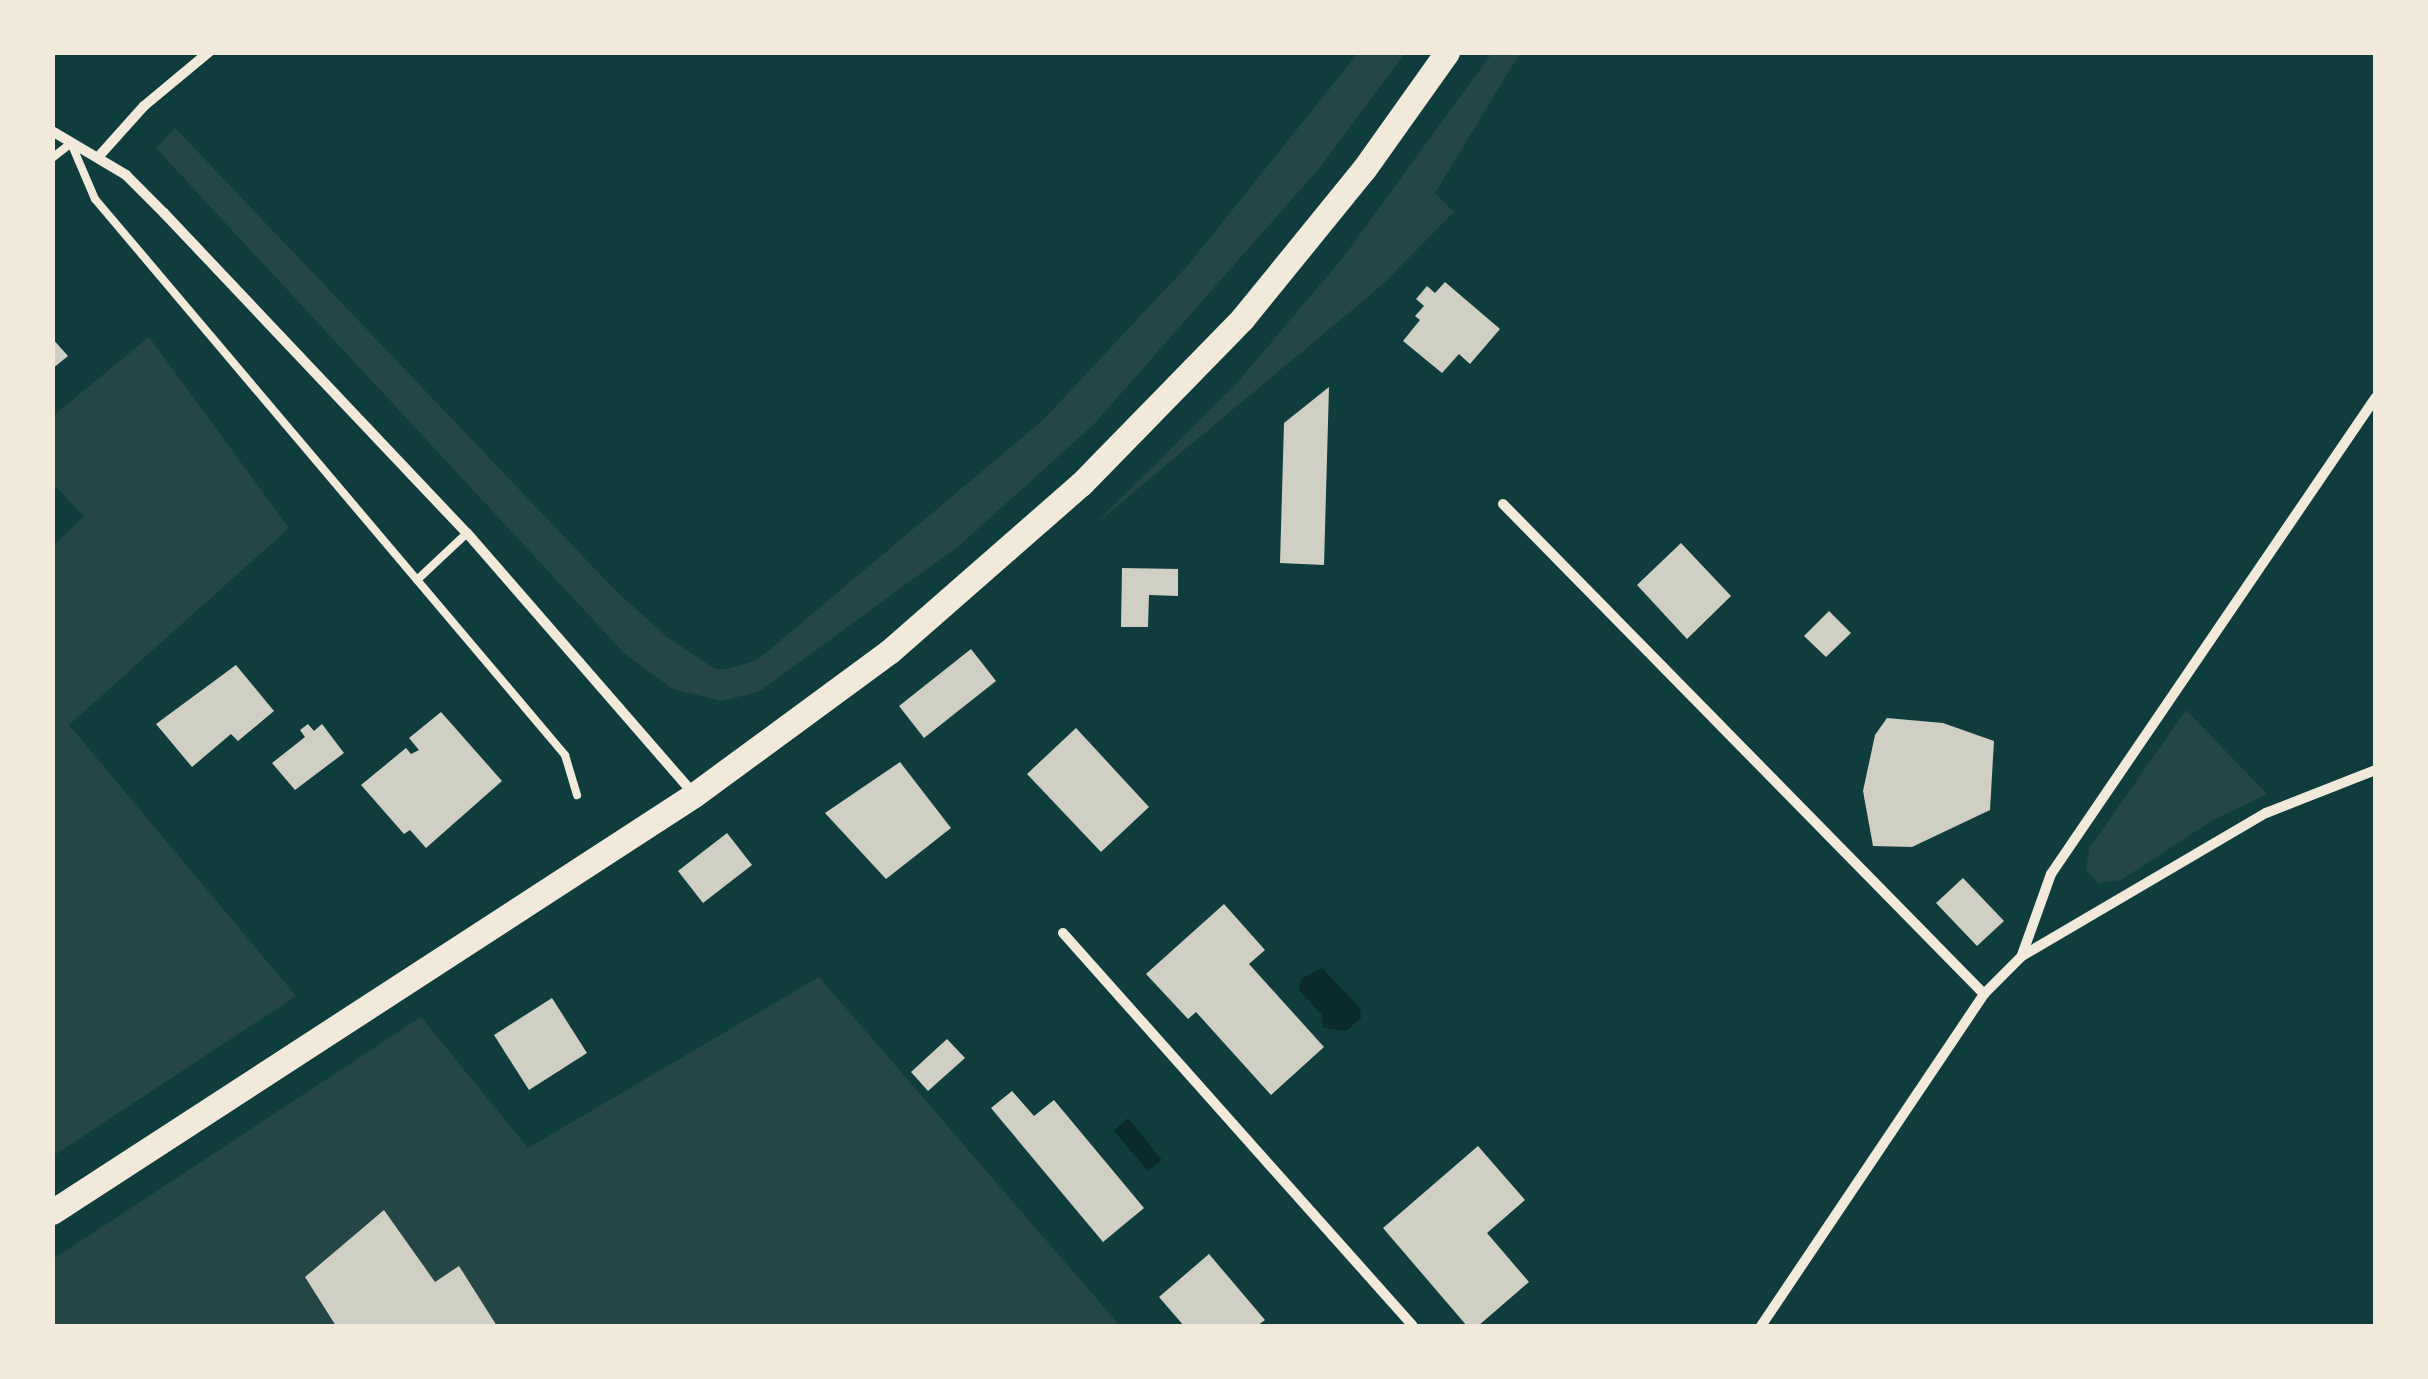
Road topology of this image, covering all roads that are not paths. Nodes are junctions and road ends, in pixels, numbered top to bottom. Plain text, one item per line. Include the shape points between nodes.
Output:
1 (209, 52) edge
2 (1448, 52) edge
3 (52, 131) edge
4 (71, 144) junction
5 (100, 156) junction
6 (52, 158) edge
7 (2376, 397) edge
8 (1503, 504) dead end
9 (467, 533) junction
10 (417, 580) junction
11 (2376, 770) edge
12 (694, 795) junction
13 (577, 796) dead end
14 (1063, 933) dead end
15 (2022, 956) junction
16 (1984, 994) junction
17 (52, 1212) edge
18 (1413, 1326) edge
19 (1761, 1326) edge

1 - 5 street via 144,106
2 - 12 main road via 1242,319 1082,484 876,663
3 - 4 street
4 - 5 street
4 - 6 lane
4 - 10 lane via 94,199
5 - 9 street via 139,188
7 - 15 street via 2051,874
8 - 16 street
9 - 10 lane
9 - 12 street
10 - 13 lane via 565,755
11 - 15 street via 2266,814
12 - 17 main road
14 - 18 street
15 - 16 street
16 - 19 street

